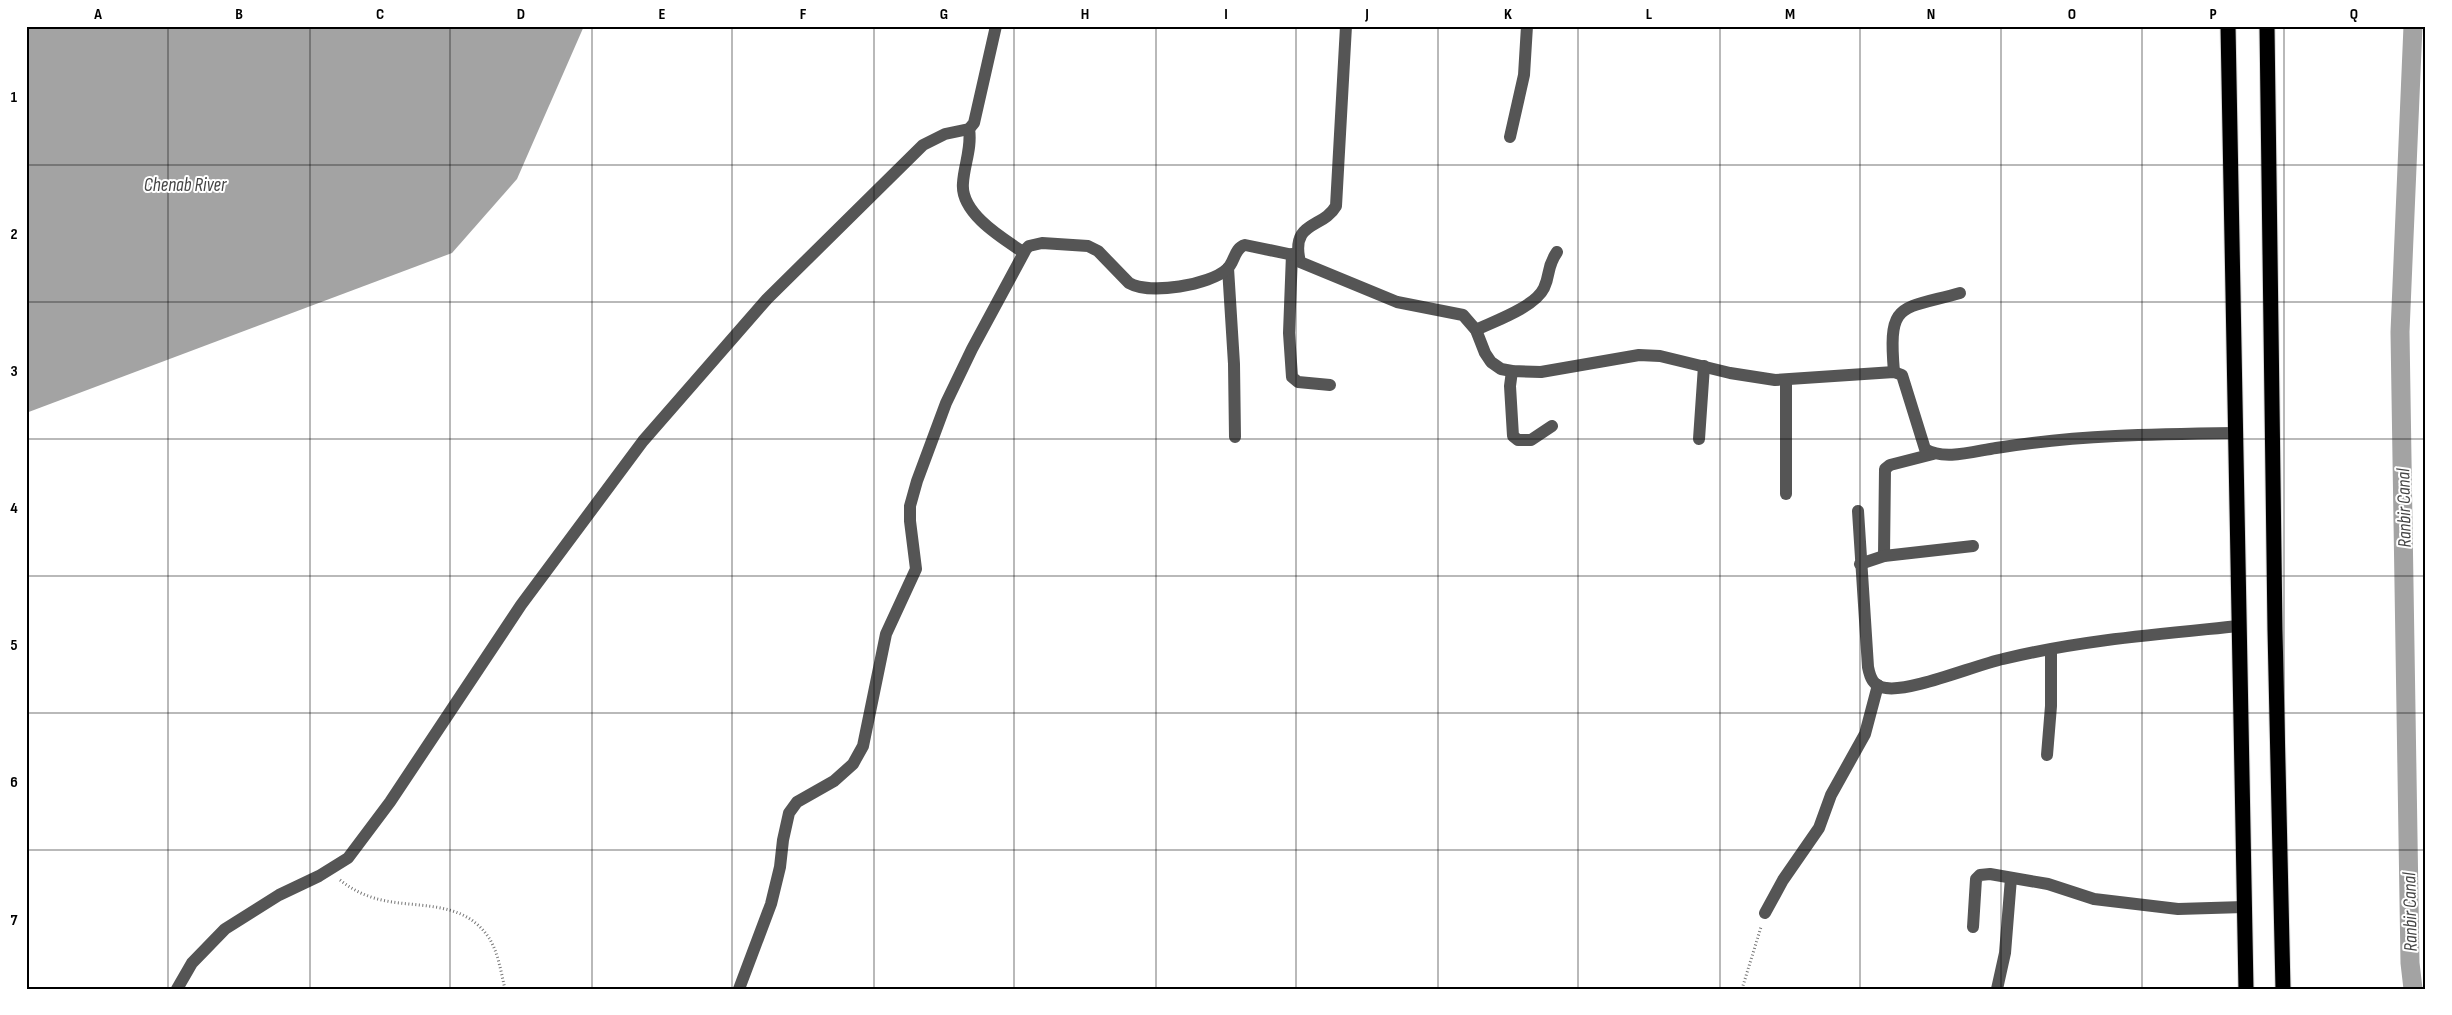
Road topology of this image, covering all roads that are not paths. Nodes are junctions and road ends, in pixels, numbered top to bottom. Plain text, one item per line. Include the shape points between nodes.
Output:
1 (996, 26) edge
2 (1346, 26) edge
3 (1526, 26) edge
4 (2228, 26) edge
5 (2267, 26) edge
6 (968, 130) junction
7 (1510, 138) dead end
8 (1023, 252) junction
9 (1558, 252) dead end
10 (1295, 255) junction
11 (1228, 268) junction
12 (1960, 293) dead end
13 (1476, 330) junction
14 (1704, 366) junction
15 (1512, 372) junction
16 (1894, 372) junction
17 (1786, 380) junction
18 (1330, 385) dead end
19 (1552, 426) dead end
20 (2236, 433) junction
21 (1235, 437) dead end
22 (1699, 439) dead end
23 (1933, 454) junction
24 (1786, 494) dead end
25 (1858, 512) dead end
26 (1973, 546) dead end
27 (1884, 556) junction
28 (1860, 564) junction
29 (2239, 626) junction
30 (2051, 650) junction
31 (1878, 685) junction
32 (2046, 755) dead end
33 (2011, 878) junction
34 (2244, 908) junction
35 (1765, 913) road end
36 (1973, 927) dead end
37 (177, 989) edge
38 (739, 989) edge
39 (1997, 989) edge
40 (2246, 989) edge
41 (2283, 989) edge

1 - 6 street via 974,123
2 - 10 street via 1336,206 1328,216 1304,230
3 - 7 street via 1524,75
4 - 20 highway
5 - 41 highway
6 - 8 street via 970,145 962,184 965,199 979,220
6 - 37 street via 945,134 923,145 767,299 643,441 521,605 390,802 348,858 225,929 192,963
8 - 11 street via 1029,246 1042,243 1088,246 1098,251 1129,283 1152,289 1195,282
8 - 38 street via 946,403 916,481 910,521 916,569 886,634 863,746 852,764 834,781 797,802 789,813 771,904
9 - 13 street via 1549,263 1544,288 1536,298
10 - 11 street via 1245,245 1236,251
10 - 13 street via 1305,266 1397,302 1463,315
10 - 18 street via 1289,333 1292,377 1298,382
11 - 21 street
12 - 16 street via 1905,309 1897,315 1892,330
13 - 15 street via 1492,362
14 - 15 street via 1660,356 1639,355 1541,372
14 - 17 street
14 - 22 street
15 - 19 street via 1513,436 1518,440 1531,440
16 - 17 street
16 - 23 street via 1902,375 1925,449
17 - 24 street
20 - 23 street via 2128,434
20 - 29 highway
23 - 27 street via 1885,469
25 - 28 street
26 - 27 street
27 - 28 street
28 - 31 street via 1868,667 1871,678
29 - 30 street via 2150,633
29 - 34 highway
30 - 31 street via 2004,658 1910,685 1886,688
30 - 32 street via 2051,706
31 - 35 street via 1865,734 1831,795 1819,828 1783,880
33 - 34 street via 2048,884 2094,899 2178,909
33 - 36 street via 1990,874 1976,879
33 - 39 street via 2005,954
34 - 40 highway

